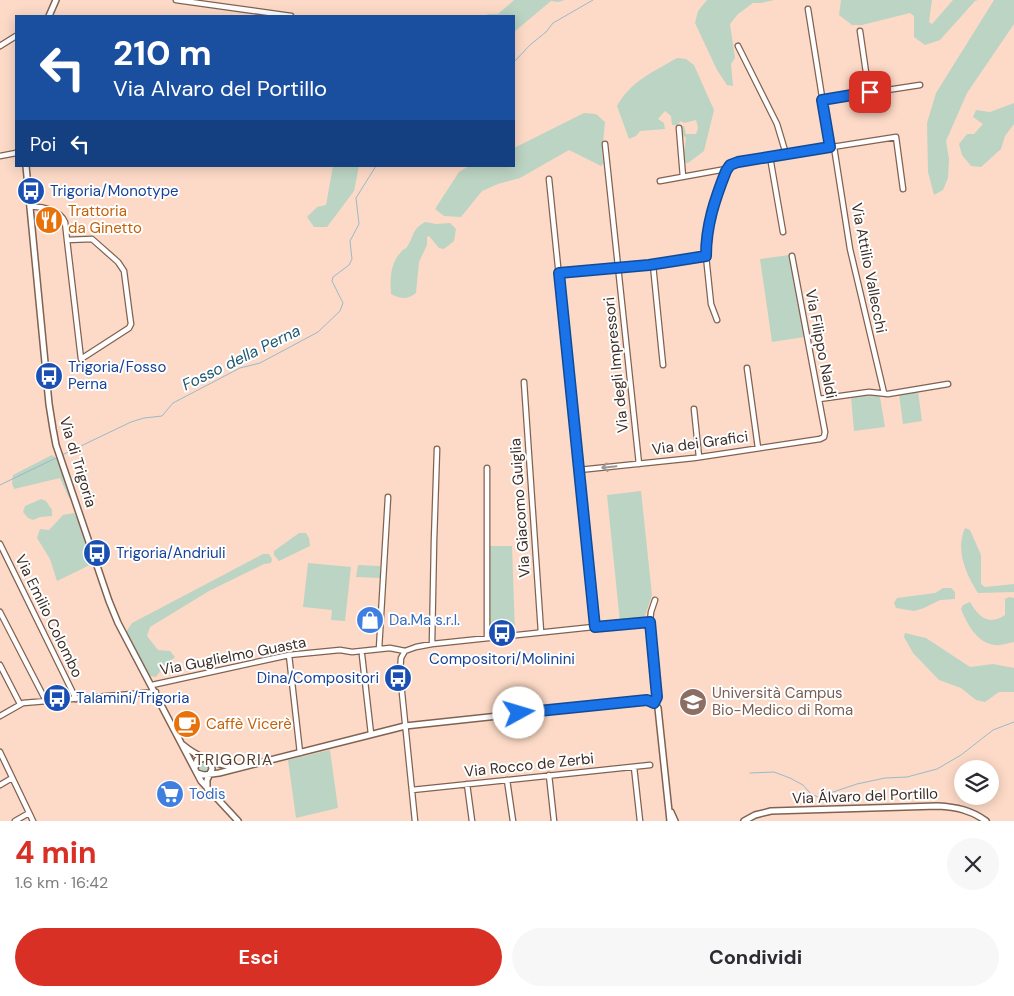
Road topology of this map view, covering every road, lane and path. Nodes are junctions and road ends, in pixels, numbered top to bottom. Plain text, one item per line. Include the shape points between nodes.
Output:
1 (56, 0) edge
2 (176, 0) edge
3 (808, 9) dead end
4 (49, 15) edge
5 (283, 15) edge
6 (860, 31) dead end
7 (15, 37) edge
8 (0, 46) edge
9 (738, 46) dead end
10 (920, 85) dead end
11 (870, 92) junction
12 (822, 100) junction
13 (679, 128) dead end
14 (605, 144) dead end
15 (832, 147) junction
16 (15, 153) edge
17 (0, 154) edge
18 (786, 154) junction
19 (770, 157) junction
20 (26, 167) edge
21 (726, 169) junction
22 (683, 177) junction
23 (549, 179) dead end
24 (660, 181) dead end
25 (903, 189) dead end
26 (30, 207) junction
27 (783, 232) dead end
28 (67, 240) junction
29 (706, 256) junction
30 (792, 256) dead end
31 (653, 264) junction
32 (618, 268) junction
33 (559, 273) junction
34 (717, 320) dead end
35 (663, 365) dead end
36 (747, 368) dead end
37 (524, 382) dead end
38 (948, 384) dead end
39 (884, 393) junction
40 (819, 399) junction
41 (694, 409) dead end
42 (824, 437) joint
43 (758, 448) junction
44 (437, 449) dead end
45 (699, 457) junction
46 (639, 464) junction
47 (487, 468) dead end
48 (579, 470) junction
49 (388, 497) dead end
50 (0, 544) edge
51 (654, 600) dead end
52 (0, 612) edge
53 (650, 622) junction
54 (595, 627) junction
55 (541, 632) junction
56 (487, 637) junction
57 (432, 644) junction
58 (379, 649) junction
59 (405, 651) junction
60 (289, 655) junction
61 (362, 655) dead end
62 (0, 665) edge
63 (152, 685) junction
64 (156, 692) junction
65 (76, 699) junction
66 (46, 701) junction
67 (654, 703) junction
68 (20, 704) junction
69 (0, 716) edge
70 (405, 726) junction
71 (371, 734) junction
72 (182, 745) junction
73 (0, 752) edge
74 (300, 753) junction
75 (207, 759) junction
76 (650, 765) dead end
77 (240, 767) junction
78 (634, 767) junction
79 (196, 770) junction
80 (209, 774) junction
81 (549, 775) junction
82 (12, 778) junction
83 (507, 780) junction
84 (467, 784) junction
85 (0, 785) edge
86 (208, 788) junction
87 (412, 790) junction
88 (668, 805) junction
89 (29, 813) junction
90 (15, 821) edge
91 (33, 821) edge
92 (238, 821) edge
93 (415, 821) edge
94 (472, 821) edge
95 (513, 821) edge
96 (554, 821) edge
97 (640, 821) edge
98 (670, 821) edge
99 (675, 821) edge
100 (744, 821) edge
101 (986, 821) edge

1 - 4 street
2 - 5 street
3 - 12 street, Via Attilio Vallecchi
6 - 11 street
7 - 8 street
9 - 18 street via 777,124
10 - 11 street
11 - 12 street
12 - 15 street, Via Attilio Vallecchi
13 - 22 street
14 - 32 street, Via degli Impressori
15 - 18 street
15 - 25 street via 896,137
15 - 39 street, Via Attilio Vallecchi via 850,249
16 - 17 street
18 - 19 street
19 - 21 street via 737,162
19 - 27 street
20 - 26 street, Via di Trigoria
21 - 22 street
21 - 29 street via 710,216
22 - 24 street
23 - 33 street
26 - 28 street via 42,207 62,216
26 - 63 street, Via di Trigoria via 49,404 56,445 112,609
28 - 28 street via 81,359 131,324 124,272 118,262 92,239
29 - 31 street
29 - 34 street via 711,304
30 - 40 street, Via Filippo Naldi
31 - 32 street
31 - 35 street
32 - 33 street
32 - 46 street, Via degli Impressori
33 - 48 street
36 - 43 street
37 - 55 street, Via Giacomo Guiglia
38 - 39 street
39 - 40 street
40 - 42 street, Via Filippo Naldi
41 - 45 street
42 - 43 street, Via dei Grafici
43 - 45 street, Via dei Grafici
44 - 57 street
45 - 46 street, Via dei Grafici
46 -> 48 street, Via dei Grafici
47 - 56 street
48 - 54 street
49 - 58 street
50 - 65 street, Via Emilio Colombo
51 - 53 street
52 - 66 street
53 - 54 street, Via Guglielmo Guasta
53 - 67 street via 657,697
54 - 55 street, Via Guglielmo Guasta
55 - 56 street, Via Guglielmo Guasta
56 - 57 street, Via Guglielmo Guasta
57 - 59 street, Via Guglielmo Guasta
58 - 59 street, Via Guglielmo Guasta
58 - 60 street, Via Guglielmo Guasta
59 - 70 street via 400,666
60 - 63 street, Via Guglielmo Guasta
60 - 74 street
61 - 71 street
62 - 68 street
63 - 64 street, Via di Trigoria
64 - 65 street
64 - 72 street, Via di Trigoria
65 - 66 street
66 - 68 street
67 - 70 street via 647,700
67 - 88 street via 658,708
68 - 69 street
70 - 71 street
70 - 87 street
71 - 74 street
72 - 75 street
72 - 79 street, Via di Trigoria
73 - 82 street
74 - 77 street
75 - 77 street
75 - 79 street via 197,760
75 - 80 street via 212,766
76 - 78 street, Via Rocco de Zerbi
77 - 80 street
78 - 81 street, Via Rocco de Zerbi
78 - 97 street
79 - 80 street via 201,775
79 - 86 street, Via di Trigoria
80 - 86 street
81 - 83 street, Via Rocco de Zerbi
81 - 96 street
82 - 85 street
82 - 89 street
83 - 84 street, Via Rocco de Zerbi
83 - 95 street
84 - 87 street, Via Rocco de Zerbi
84 - 94 street
86 - 92 street, Via di Trigoria
87 - 93 street
88 - 98 street
88 - 99 street
89 - 90 street
89 - 91 street
100 - 101 street, Via Álvaro del Portillo via 771,811 947,806 968,810

